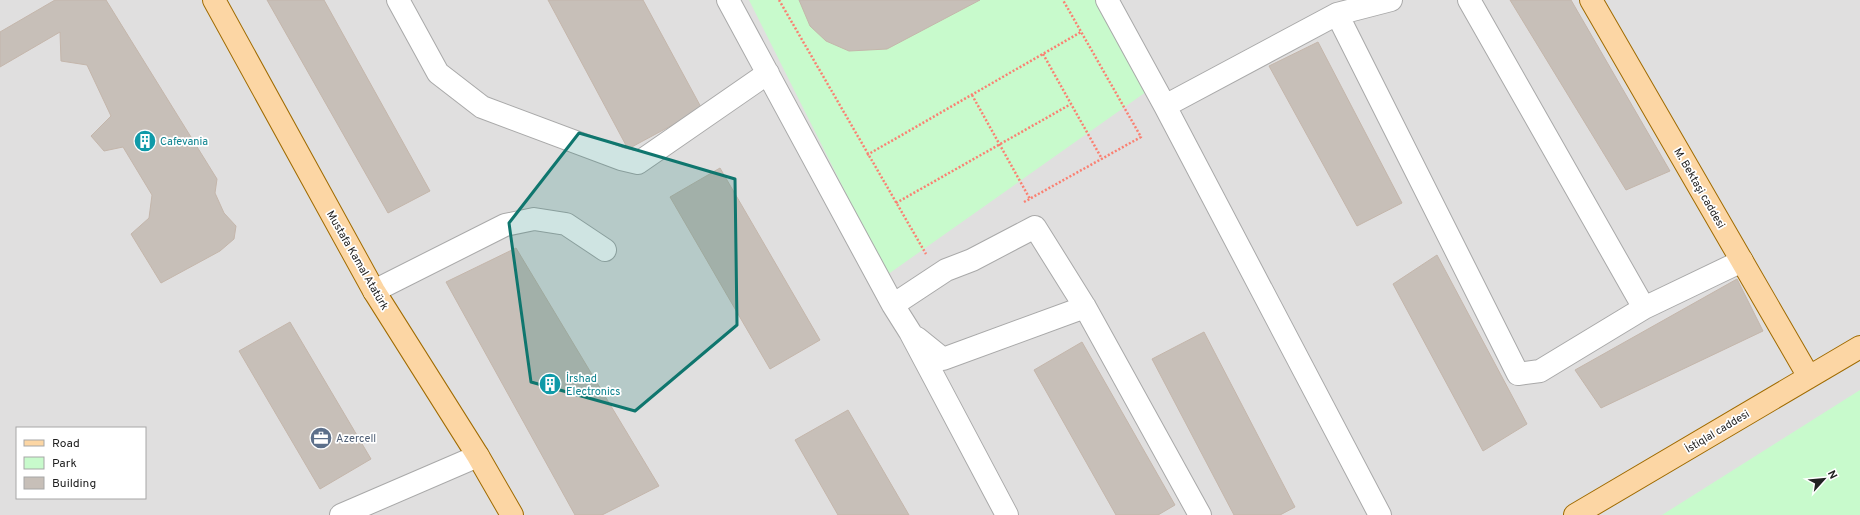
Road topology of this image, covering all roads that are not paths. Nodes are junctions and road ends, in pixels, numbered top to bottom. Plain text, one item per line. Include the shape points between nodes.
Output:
1 (214, 0) edge
2 (398, 0) edge
3 (728, 0) edge
4 (1106, 0) edge
5 (1391, 0) edge
6 (1469, 0) edge
7 (1591, 0) edge
8 (1337, 14) junction
9 (768, 74) junction
10 (1165, 106) junction
11 (605, 250) dead end
12 (1742, 261) junction
13 (374, 291) junction
14 (893, 305) junction
15 (1085, 307) junction
16 (1644, 308) junction
17 (910, 332) junction
18 (1860, 347) edge
19 (1809, 377) junction
20 (478, 456) junction
21 (341, 515) edge
22 (512, 515) edge
23 (1007, 515) edge
24 (1200, 515) edge
25 (1380, 515) edge
26 (1574, 515) edge

1 - 13 main road, Mustafa Kamal Atatürk
2 - 9 street via 438,73 482,107 638,163
3 - 9 street
4 - 10 street
5 - 8 street
6 - 16 street
7 - 12 main road, M. Bektaşi caddesi
8 - 10 street
8 - 16 street via 1518,374 1540,371
9 - 14 street
10 - 25 street
11 - 13 street via 566,224 534,219 505,225
12 - 16 street
12 - 19 main road, M. Bektaşi caddesi
13 - 20 main road, Mustafa Kamal Atatürk
14 - 15 street via 946,270 972,260 1035,227
14 - 17 street
15 - 17 street via 944,359
15 - 24 street
17 - 23 street
18 - 19 main road, İstiqlal caddesi
19 - 26 main road, İstiqlal caddesi
20 - 21 street
20 - 22 main road, Mustafa Kamal Atatürk

